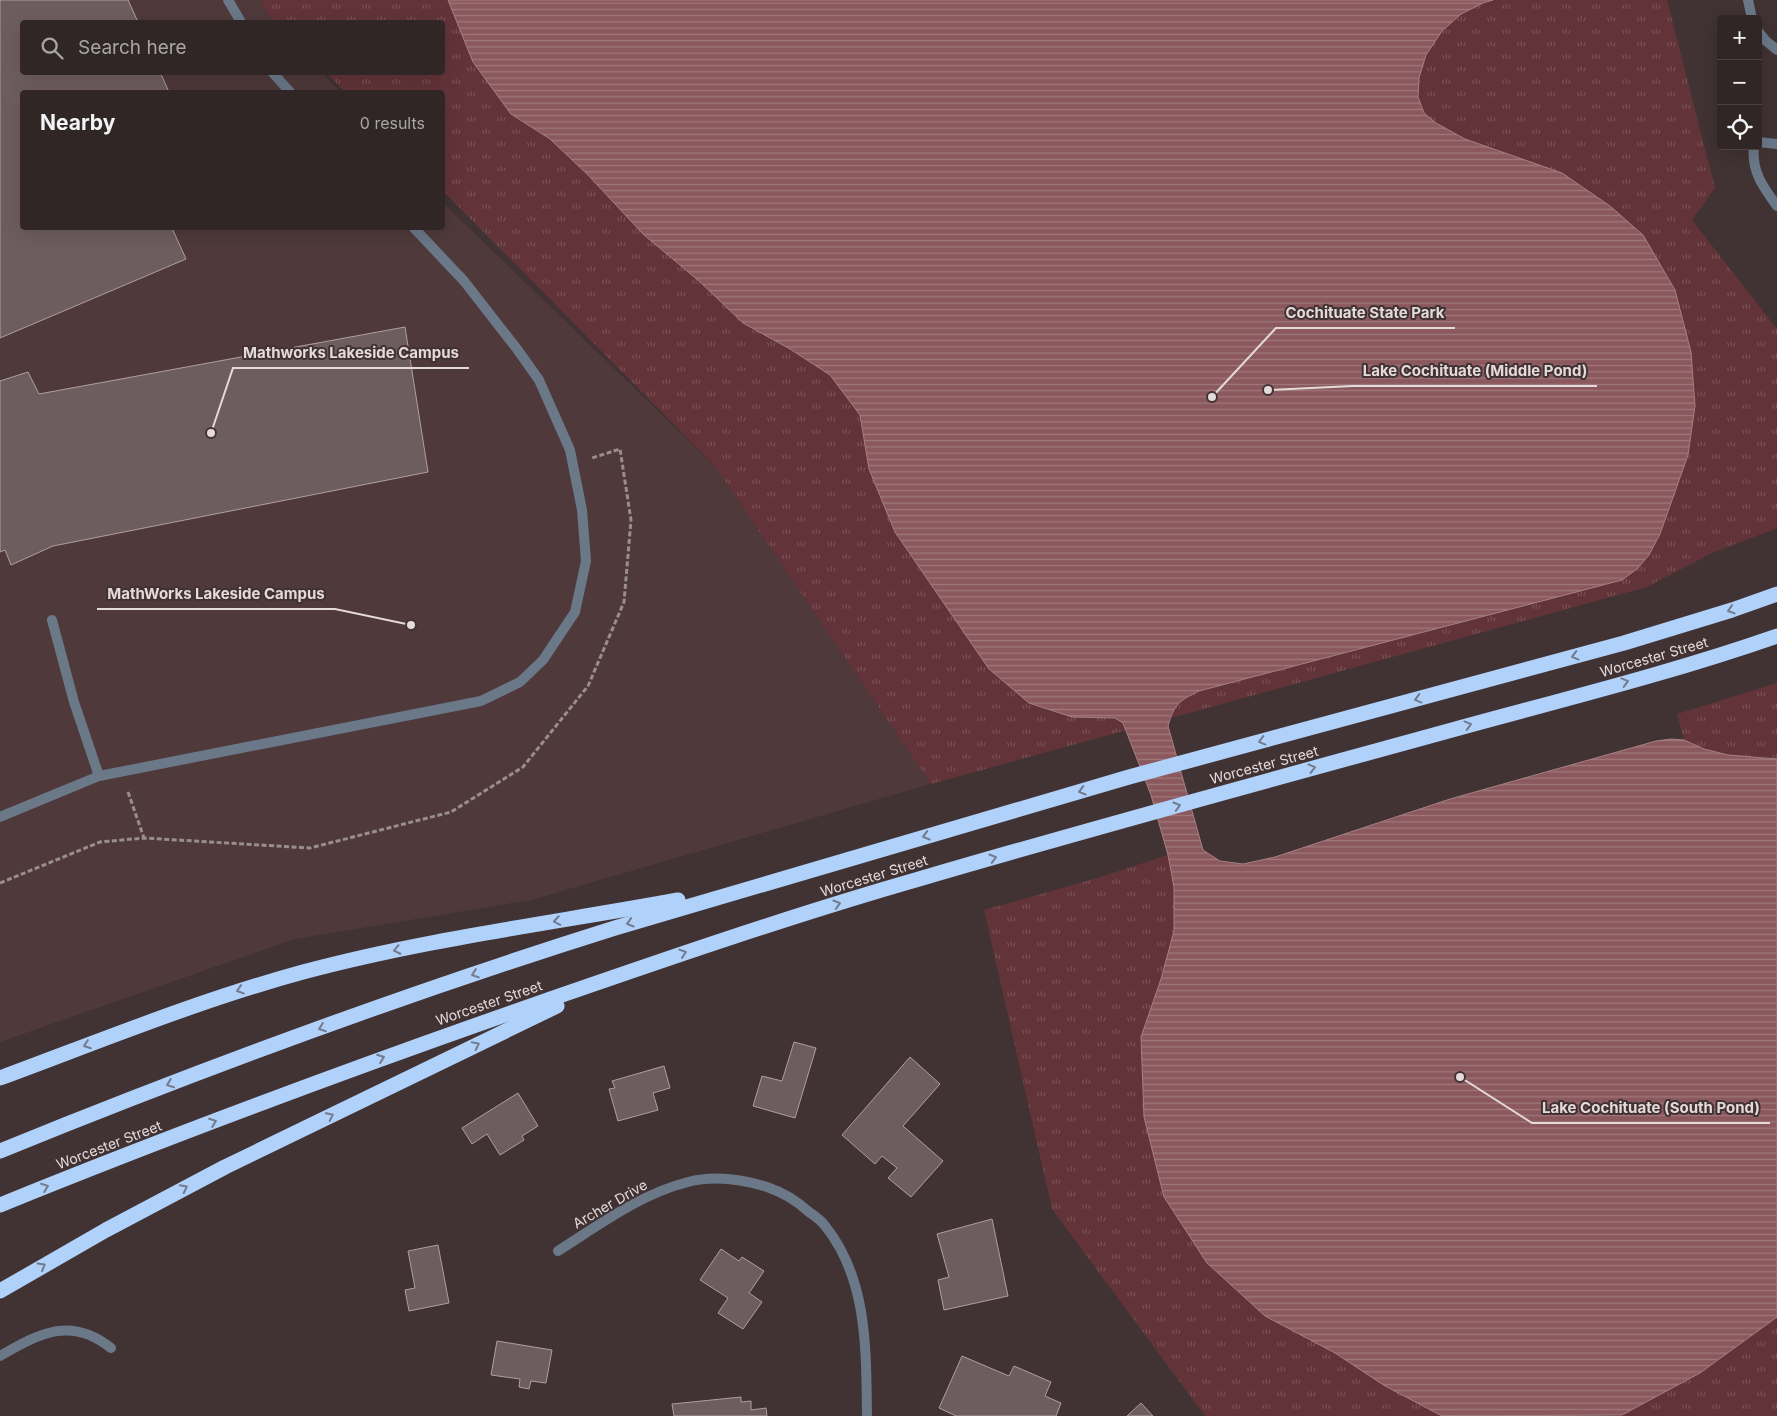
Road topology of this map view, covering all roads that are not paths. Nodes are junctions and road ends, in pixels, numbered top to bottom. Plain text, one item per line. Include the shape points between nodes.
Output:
1 (228, 0) edge
2 (1748, 0) edge
3 (1751, 15) edge
4 (239, 20) edge
5 (1762, 36) edge
6 (1777, 50) edge
7 (275, 75) edge
8 (288, 90) edge
9 (1762, 142) edge
10 (1777, 144) edge
11 (1754, 150) edge
12 (1777, 206) edge
13 (416, 230) edge
14 (1777, 594) edge
15 (52, 620) dead end
16 (1777, 636) edge
17 (99, 776) junction
18 (0, 816) edge
19 (794, 875) junction
20 (620, 975) junction
21 (0, 1078) edge
22 (0, 1151) edge
23 (0, 1206) edge
24 (558, 1251) dead end
25 (0, 1291) edge
26 (111, 1348) dead end
27 (0, 1356) edge
28 (867, 1416) edge

1 - 4 street
2 - 3 street
5 - 6 street
7 - 8 street
9 - 10 street
11 - 12 street via 1757,177
13 - 17 street via 464,282 539,380 570,450 582,510 586,561 575,612 543,660 520,682 482,701
14 -> 19 highway, Worcester Street via 1624,643 1129,777
15 - 17 street via 74,702
20 -> 16 highway, Worcester Street via 849,900 1668,670
17 - 18 street
19 -> 21 highway via 703,895 421,945 304,972 193,1006
19 -> 22 highway, Worcester Street via 588,936 438,987 198,1073
23 -> 20 highway, Worcester Street via 382,1058
25 -> 20 highway via 90,1238 225,1167
24 - 28 street, Archer Drive via 628,1207 659,1191 690,1181 720,1178 748,1181 776,1190 825,1226 843,1252 854,1279 866,1345
26 - 27 street via 90,1334 65,1330 39,1336

